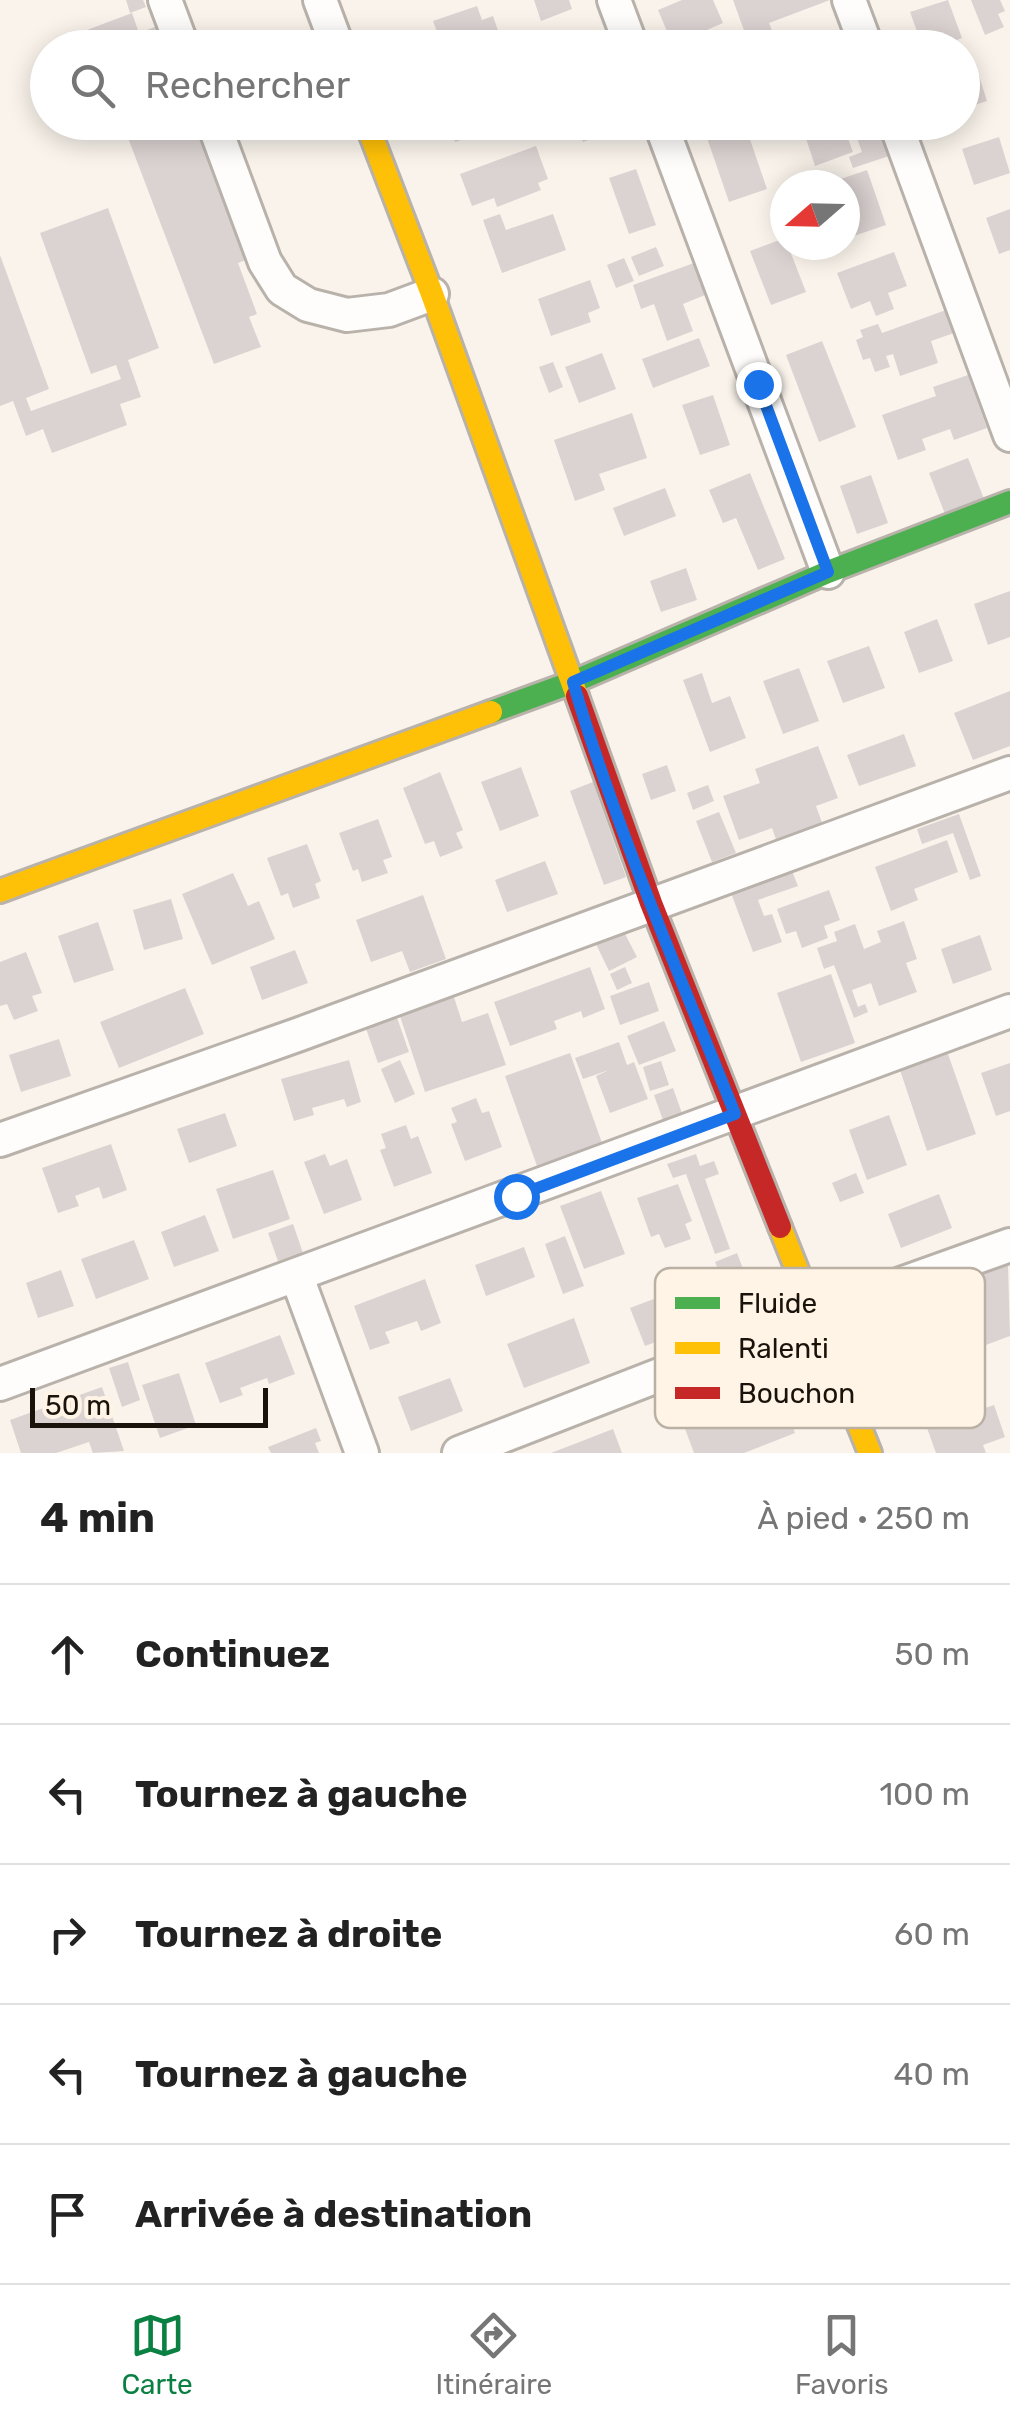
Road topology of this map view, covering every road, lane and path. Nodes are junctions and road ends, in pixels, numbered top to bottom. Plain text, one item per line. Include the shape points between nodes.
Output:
1 (165, 0) edge
2 (320, 0) edge
3 (614, 0) edge
4 (849, 0) edge
5 (177, 30) edge
6 (331, 30) edge
7 (625, 30) edge
8 (860, 30) edge
9 (220, 140) edge
10 (373, 140) edge
11 (667, 140) edge
12 (901, 140) edge
13 (432, 294) junction
14 (1010, 435) edge
15 (1010, 502) edge
16 (828, 572) junction
17 (573, 682) junction
18 (1010, 773) edge
19 (0, 892) edge
20 (651, 903) junction
21 (1010, 1011) edge
22 (735, 1114) junction
23 (0, 1140) edge
24 (1010, 1245) edge
25 (796, 1268) edge
26 (946, 1268) edge
27 (297, 1277) junction
28 (655, 1377) edge
29 (0, 1384) edge
30 (860, 1428) edge
31 (362, 1453) edge
32 (458, 1453) edge
33 (870, 1453) edge

1 - 5 street
2 - 6 street
3 - 7 street
4 - 8 street
9 - 13 street via 265,262 282,289 308,305 347,315 389,310
10 - 13 street
11 - 16 street
12 - 14 street
13 - 17 street
15 - 16 street
16 - 17 street
17 - 19 street
17 - 20 street
18 - 20 street
20 - 22 street
20 - 23 street
21 - 22 street
22 - 25 street
22 - 27 street
24 - 26 street
27 - 29 street
27 - 31 street
28 - 32 street
30 - 33 street

